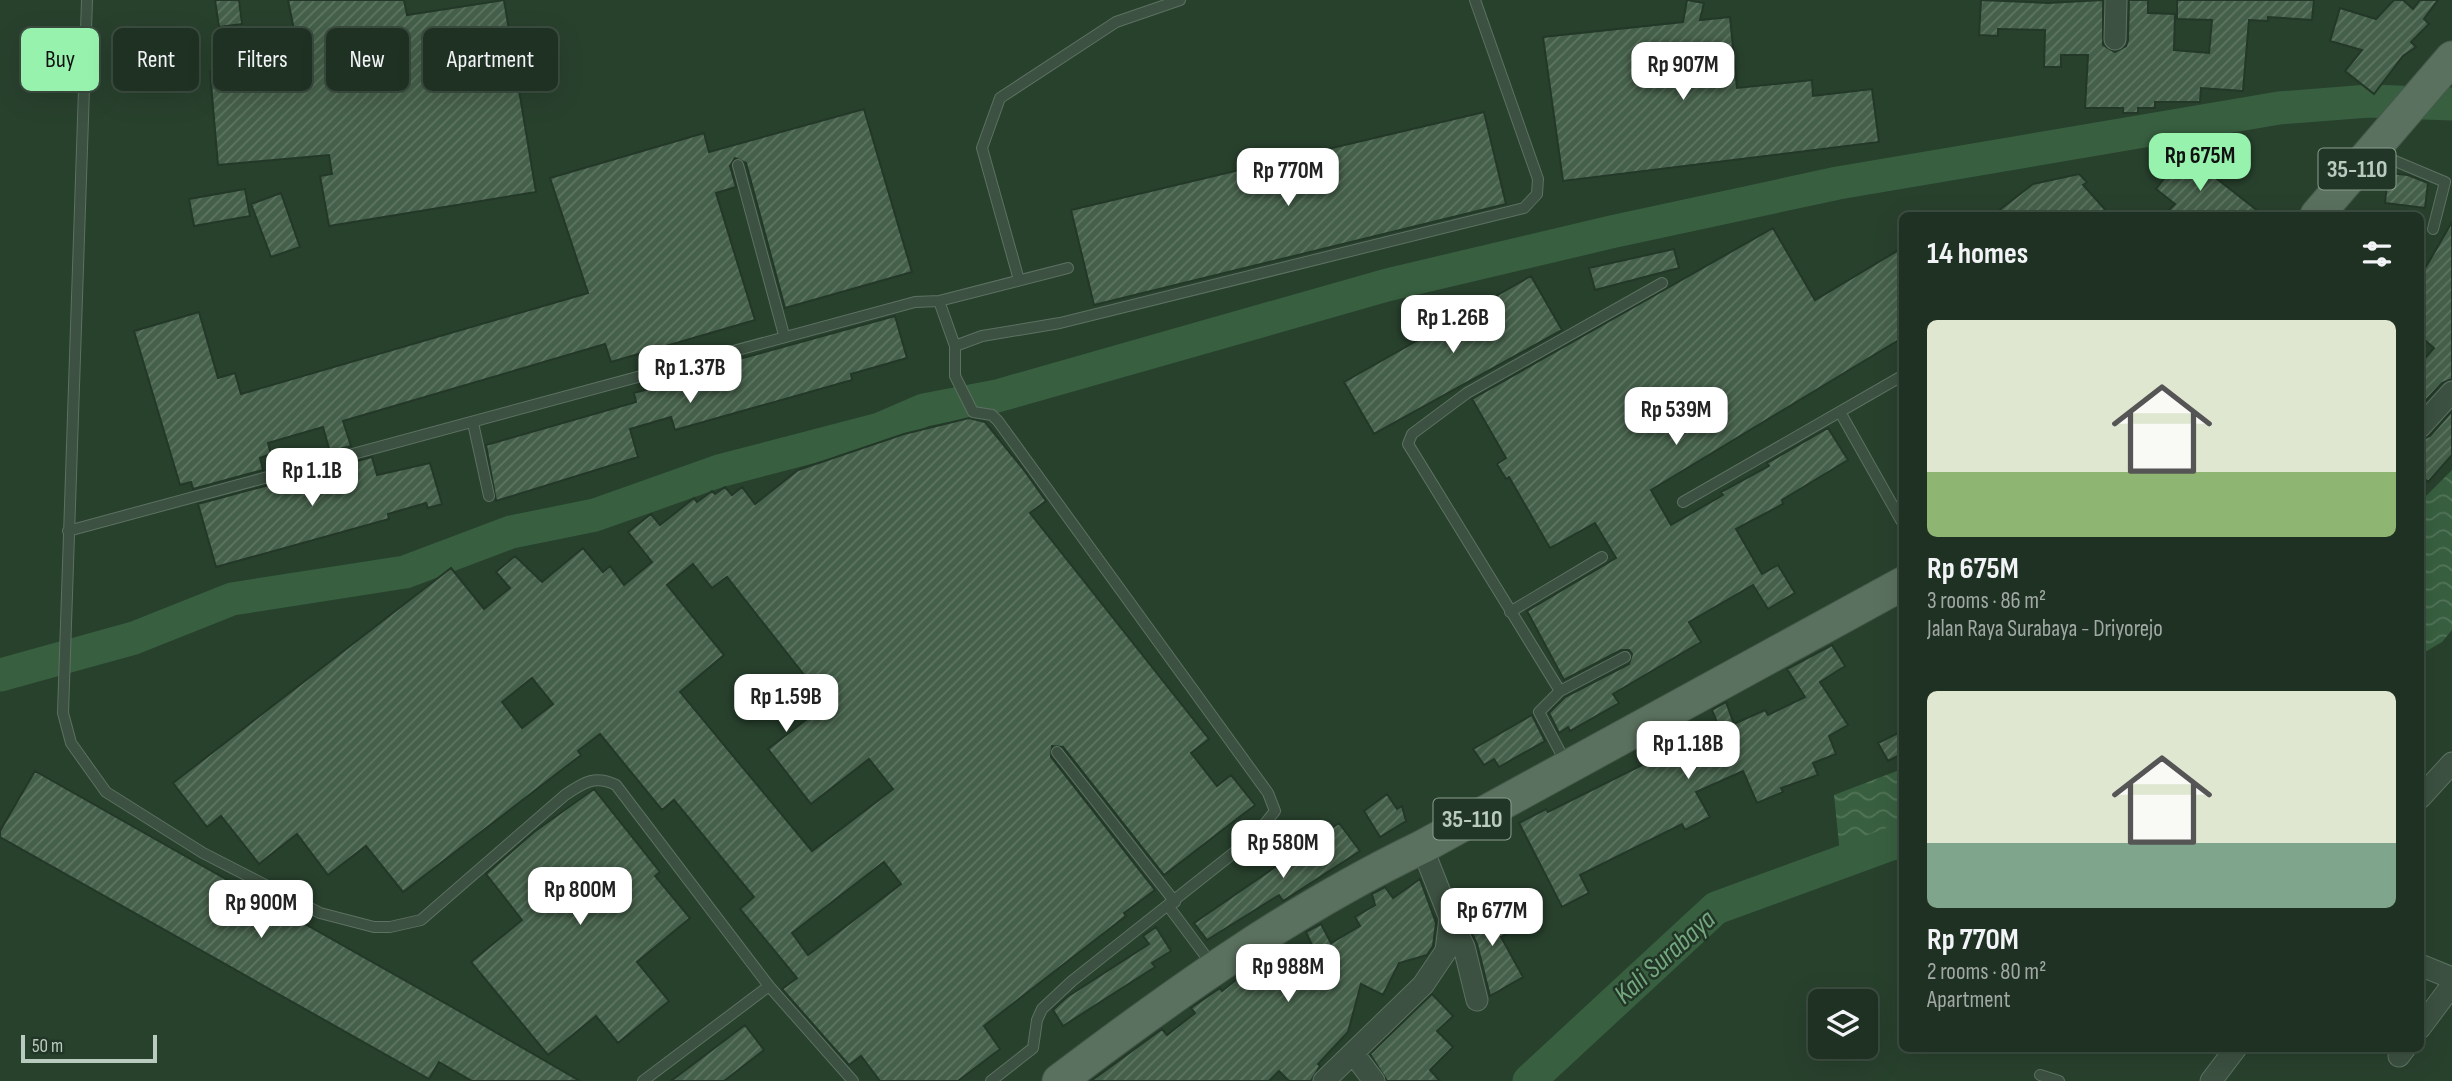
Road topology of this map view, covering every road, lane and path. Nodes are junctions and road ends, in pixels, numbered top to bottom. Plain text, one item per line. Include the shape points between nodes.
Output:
1 (87, 0) edge
2 (1180, 0) edge
3 (1475, 0) edge
4 (2116, 0) edge
5 (2115, 39) dead end
6 (2452, 58) edge
7 (2371, 152) junction
8 (738, 165) dead end
9 (2320, 212) edge
10 (2433, 229) dead end
11 (1068, 268) dead end
12 (1019, 281) junction
13 (1662, 283) dead end
14 (939, 301) junction
15 (783, 335) junction
16 (955, 346) junction
17 (1899, 378) edge
18 (2452, 392) edge
19 (1840, 412) junction
20 (2424, 422) edge
21 (473, 423) junction
22 (489, 496) dead end
23 (1683, 502) dead end
24 (1899, 517) edge
25 (68, 531) junction
26 (1602, 556) dead end
27 (1899, 586) edge
28 (1510, 612) junction
29 (1625, 657) dead end
30 (1560, 691) junction
31 (1057, 752) dead end
32 (2452, 763) edge
33 (1567, 765) junction
34 (2424, 794) edge
35 (1422, 848) junction
36 (1172, 904) junction
37 (1450, 918) junction
38 (1213, 967) junction
39 (2424, 967) edge
40 (2452, 978) edge
41 (2452, 985) edge
42 (769, 986) junction
43 (1477, 1000) dead end
44 (2444, 1014) edge
45 (2424, 1026) edge
46 (2233, 1052) edge
47 (1353, 1053) junction
48 (2040, 1075) dead end
49 (643, 1081) edge
50 (853, 1081) edge
51 (991, 1081) edge
52 (1059, 1081) edge
53 (1324, 1081) edge
54 (1374, 1081) edge
55 (2059, 1081) edge
56 (2211, 1081) edge

1 - 25 lane
2 - 12 lane via 1116,23 1000,98 982,148
3 - 16 lane via 1538,179 1537,194 1524,208
4 - 5 street
6 - 7 main road, 35-110
7 - 9 main road, 35-110
7 - 10 lane via 2445,182
8 - 15 lane
11 - 12 lane
12 - 14 lane
13 - 28 lane via 1467,393 1410,439 1411,452
14 - 15 lane via 915,302
14 - 16 lane
15 - 21 lane
16 - 36 lane via 955,376 973,412 992,415 998,421 1274,806 1273,815 1255,836
17 - 19 lane
18 - 20 street
19 - 23 lane
19 - 24 lane
21 - 22 lane
21 - 25 lane
25 - 42 lane via 63,713 71,743 106,792 203,853 320,913 390,927 421,920 565,794 586,781 605,780 616,785
26 - 28 lane
27 - 33 main road, 35-110
28 - 30 lane
29 - 30 lane
30 - 33 lane via 1538,716
31 - 36 lane
32 - 34 street
33 - 35 main road, 35-110
35 - 37 street
35 - 38 main road, 35-110 via 1374,870
36 - 38 lane
36 - 51 lane via 1042,1009 1033,1048
37 - 43 street via 1464,947
37 - 47 street via 1446,951 1435,970
38 - 52 main road, 35-110
39 - 40 street
41 - 44 street
42 - 49 lane
42 - 50 lane
44 - 45 street
46 - 56 street
47 - 53 street
47 - 54 street
48 - 55 lane

